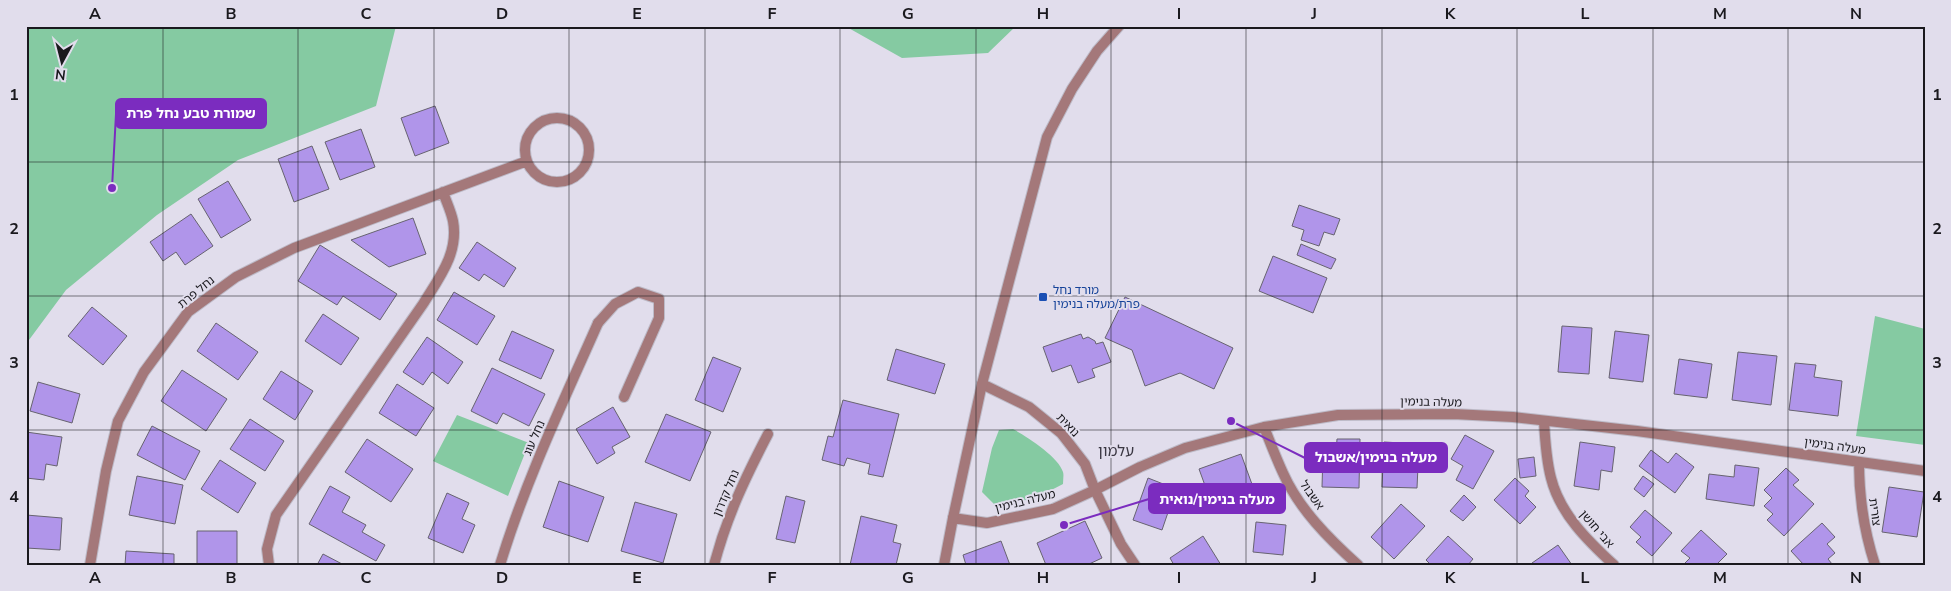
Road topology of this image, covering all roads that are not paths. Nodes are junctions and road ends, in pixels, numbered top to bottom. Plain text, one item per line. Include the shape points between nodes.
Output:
1 (1119, 26) edge
2 (527, 161) junction
3 (443, 192) junction
4 (982, 384) junction
5 (624, 397) dead end
6 (1544, 420) junction
7 (1264, 427) junction
8 (768, 434) dead end
9 (1859, 462) junction
10 (1925, 471) edge
11 (1095, 490) junction
12 (953, 518) junction
13 (90, 565) edge
14 (269, 565) edge
15 (500, 565) edge
16 (714, 565) edge
17 (944, 565) edge
18 (1135, 565) edge
19 (1358, 565) edge
20 (1614, 565) edge
21 (1875, 565) edge

1 - 4 street via 1097,51 1072,89 1047,137
2 - 2 street via 540,177 559,181 569,179 584,166 589,146 580,128 571,121 550,118 531,130 526,140
2 - 3 street, נחל פרת
3 - 13 street, נחל פרת via 294,248 236,277 188,312 144,372 118,421
3 - 14 street via 453,221 452,254 423,304 276,515 267,549
4 - 11 street, נואית via 1029,406 1061,433 1085,464
4 - 12 street
5 - 15 street, נחל עוג via 659,318 659,299 638,292 615,304 598,323 541,453 510,530
6 - 7 street, מעלה בנימין via 1453,414 1338,415
6 - 9 street, מעלה בנימין
6 - 20 street, אבי חושן via 1551,480 1563,507 1580,532
7 - 11 street, מעלה בנימין via 1185,448
7 - 19 street, אשבול via 1283,474 1296,496 1337,546
8 - 16 street, נחל קדרון via 738,493
9 - 10 street, מעלה בנימין
9 - 21 street, צורית via 1866,538
11 - 12 street, מעלה בנימין via 1054,509 1017,518 987,523
11 - 18 street, נואית
12 - 17 street

